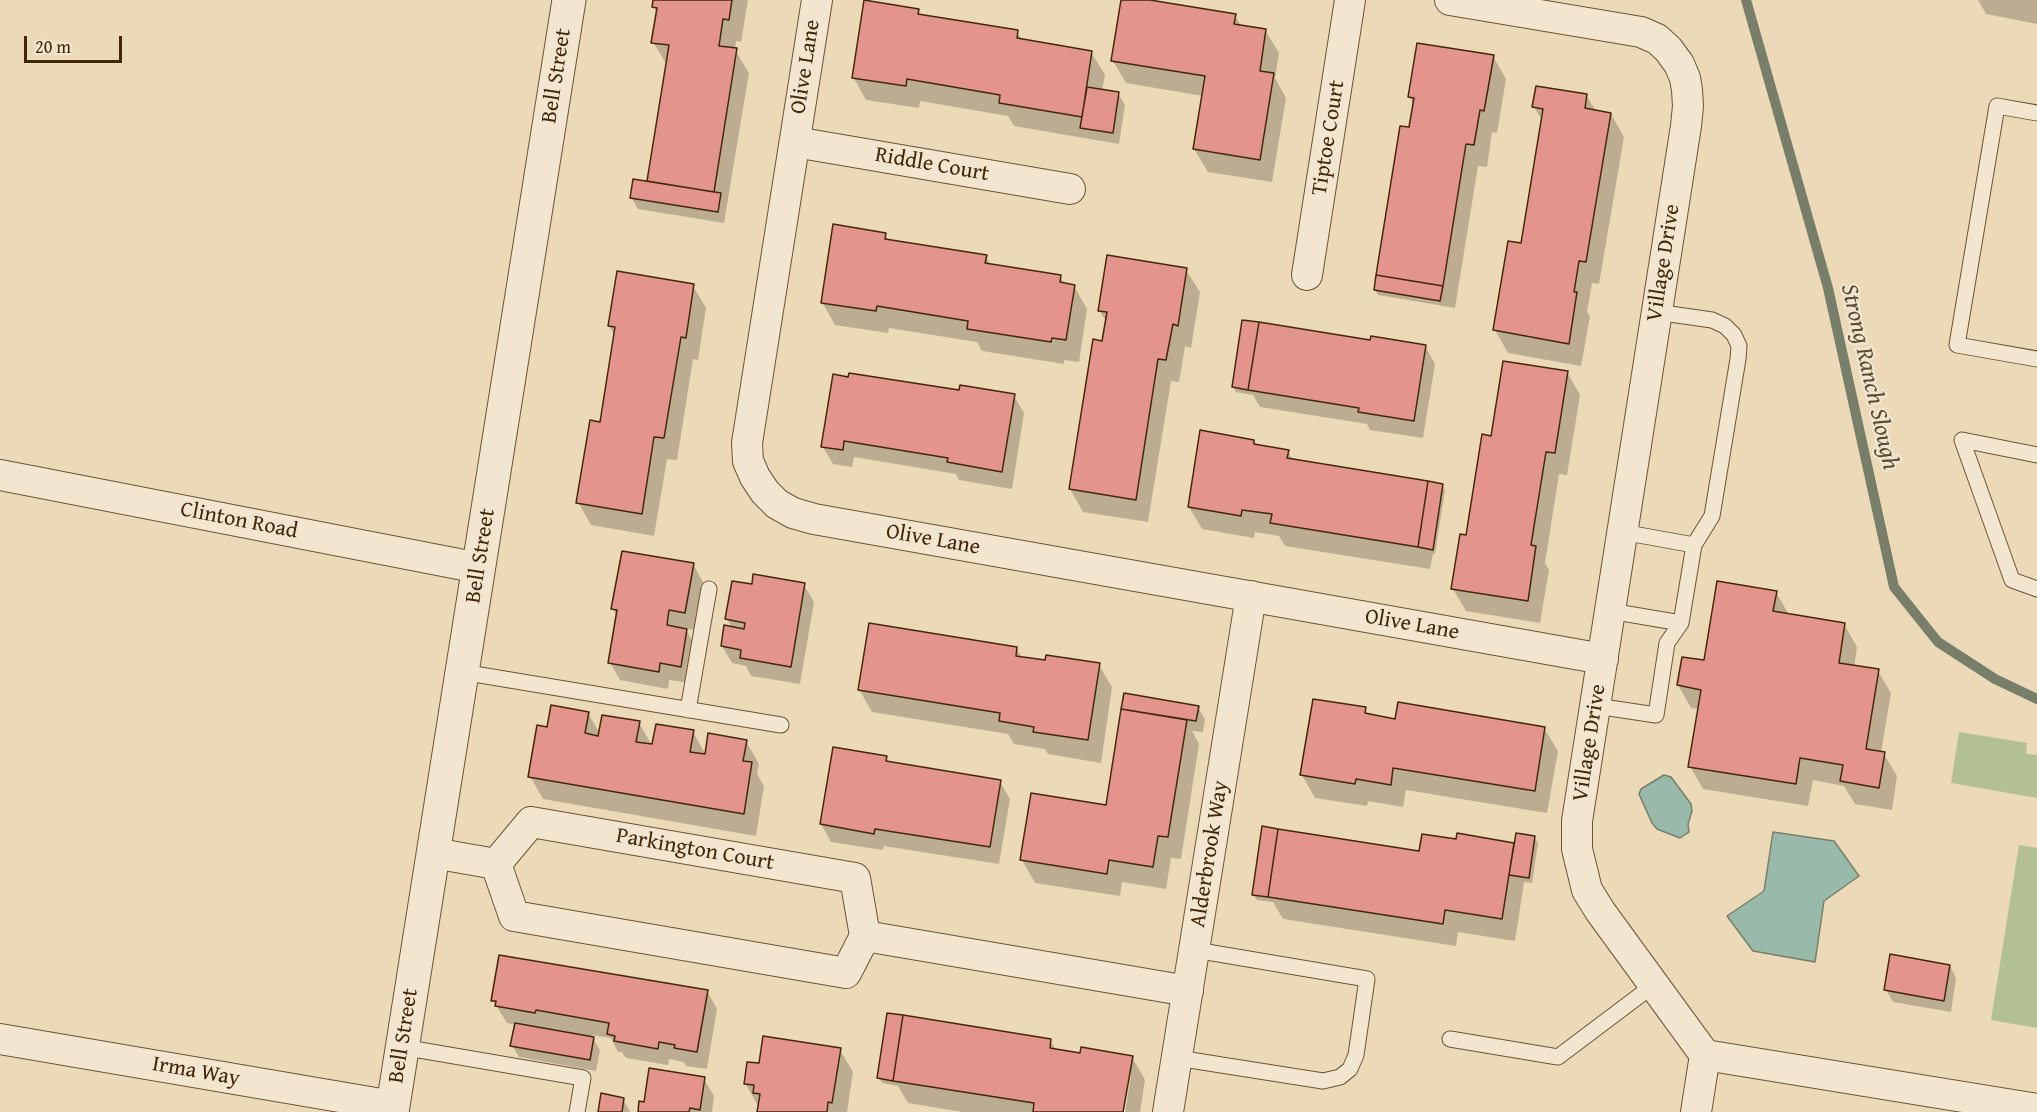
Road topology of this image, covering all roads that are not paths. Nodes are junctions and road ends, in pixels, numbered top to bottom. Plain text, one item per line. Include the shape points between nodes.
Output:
1 (568, 0) edge
2 (817, 0) edge
3 (1350, 0) edge
4 (1450, 0) edge
5 (2037, 113) edge
6 (795, 142) junction
7 (1070, 189) dead end
8 (1307, 275) dead end
9 (1656, 312) junction
10 (2037, 359) edge
11 (2037, 455) edge
12 (0, 474) edge
13 (1622, 532) junction
14 (1694, 545) junction
15 (479, 568) junction
16 (709, 589) dead end
17 (2037, 589) edge
18 (1251, 596) junction
19 (1610, 611) junction
20 (1681, 623) junction
21 (1603, 659) junction
22 (462, 672) junction
23 (1596, 706) junction
24 (688, 710) junction
25 (781, 725) dead end
26 (433, 853) junction
27 (496, 864) junction
28 (865, 936) junction
29 (1195, 950) junction
30 (1655, 984) junction
31 (1188, 991) junction
32 (0, 1039) edge
33 (1450, 1039) dead end
34 (402, 1047) junction
35 (1705, 1055) junction
36 (1177, 1058) junction
37 (392, 1109) edge
38 (2037, 1109) edge
39 (577, 1112) edge
40 (1168, 1112) edge
41 (1696, 1112) edge

1 - 15 street, Bell Street
2 - 6 street, Olive Lane
3 - 8 street, Tiptoe Court
4 - 9 street, Village Drive via 1641,32 1657,39 1679,64 1687,90 1687,116
5 - 10 lane via 1997,106 1957,345
6 - 7 street, Riddle Court
6 - 18 street, Olive Lane via 747,443 754,477 777,504 814,519
9 - 13 street, Village Drive
9 - 14 lane via 1712,320 1725,326 1739,346 1712,516
11 - 17 lane via 1962,440 2012,580
12 - 15 street, Clinton Road
13 - 14 lane
13 - 19 street, Village Drive
14 - 20 lane
15 - 22 street, Bell Street
16 - 24 lane
18 - 21 street, Olive Lane
18 - 29 street, Alderbrook Way
19 - 20 lane
19 - 21 street, Village Drive
20 - 23 lane via 1667,643 1656,716
21 - 23 street, Village Drive
22 - 24 lane
22 - 26 street, Bell Street
23 - 30 street, Village Drive via 1577,821 1581,870 1600,911
24 - 25 lane
26 - 27 street
26 - 34 street, Bell Street
27 - 28 street via 514,916 846,973
27 - 28 street, Parkington Court via 531,822 855,878
28 - 31 street
29 - 31 street, Alderbrook Way
29 - 36 lane via 1367,979 1356,1055 1350,1069 1340,1077 1323,1081
30 - 33 lane via 1558,1058
30 - 35 street, Village Drive
31 - 36 street, Alderbrook Way
32 - 37 street, Irma Way
34 - 37 street, Bell Street
34 - 39 lane via 582,1078
35 - 38 street
35 - 41 street
36 - 40 street, Alderbrook Way

